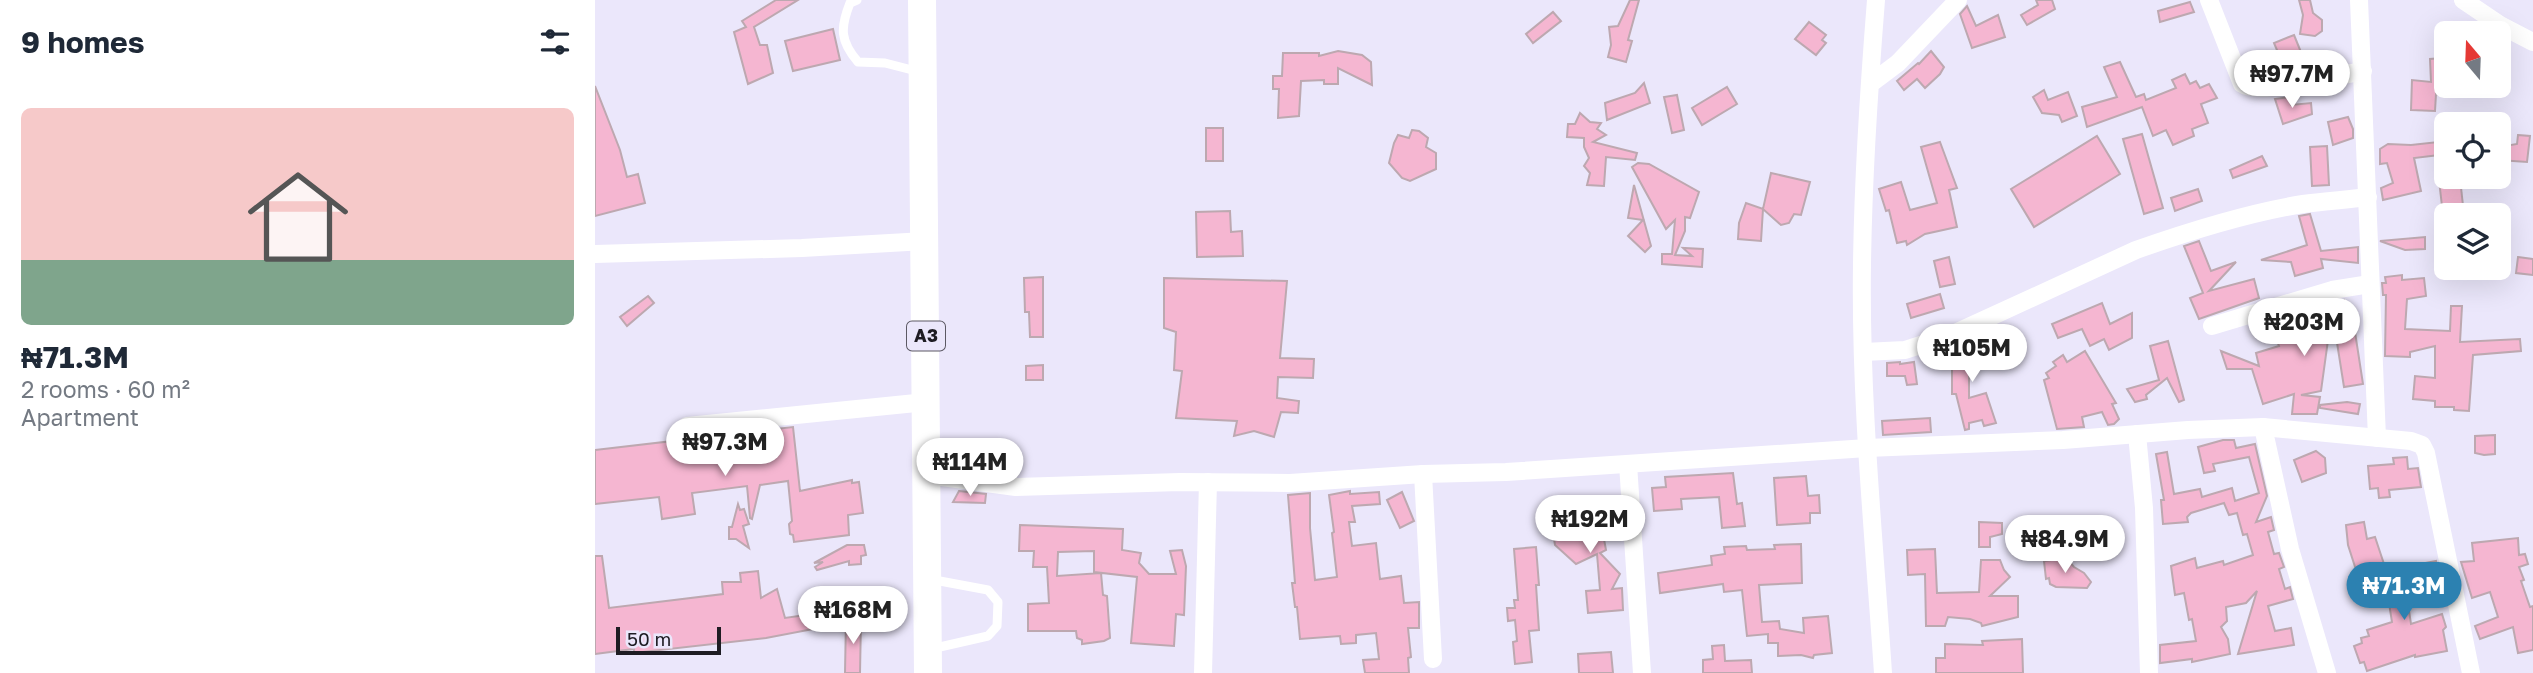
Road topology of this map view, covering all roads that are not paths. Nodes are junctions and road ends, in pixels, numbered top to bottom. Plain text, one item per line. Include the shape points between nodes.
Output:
1 (857, 0) edge
2 (922, 0) edge
3 (1876, 0) edge
4 (1958, 0) edge
5 (2209, 0) edge
6 (2360, 0) edge
7 (2463, 0) edge
8 (2533, 42) edge
9 (2363, 71) junction
10 (923, 73) junction
11 (1870, 84) junction
12 (2368, 197) junction
13 (925, 241) junction
14 (595, 254) edge
15 (2370, 284) junction
16 (2212, 326) dead end
17 (1864, 352) junction
18 (926, 402) junction
19 (687, 426) dead end
20 (2263, 427) junction
21 (2137, 434) junction
22 (2377, 438) junction
23 (1867, 448) junction
24 (1628, 464) junction
25 (1423, 474) junction
26 (927, 475) junction
27 (1208, 482) junction
28 (927, 579) junction
29 (1433, 659) dead end
30 (928, 661) edge
31 (1203, 673) edge
32 (1642, 673) edge
33 (1883, 673) edge
34 (2149, 673) edge
35 (2327, 673) edge
36 (2471, 673) edge

1 - 10 lane via 850,3 844,20 845,47 858,62 885,63
2 - 10 highway, A3
3 - 11 street
4 - 11 street via 1898,63
5 - 9 street via 2246,87
6 - 9 street
7 - 8 street
9 - 12 street
10 - 13 highway, A3
11 - 17 street via 1862,266
12 - 15 street
12 - 17 street via 2291,206 2158,242 1951,335 1905,350
13 - 14 street
13 - 18 highway, A3
15 - 16 street via 2332,290
15 - 22 street
17 - 23 street
18 - 19 street
18 - 26 highway, A3
20 - 21 street
20 - 22 street
20 - 35 street via 2290,549
21 - 23 street
21 - 34 street
22 - 36 street via 2418,443 2426,453
23 - 24 street
23 - 33 street
24 - 25 street
24 - 32 street
25 - 27 street via 1290,483
25 - 29 street
26 - 27 street via 1016,487
26 - 28 highway, A3
27 - 31 street
28 - 30 highway, A3
28 - 30 lane via 988,590 998,603 997,626 988,636

